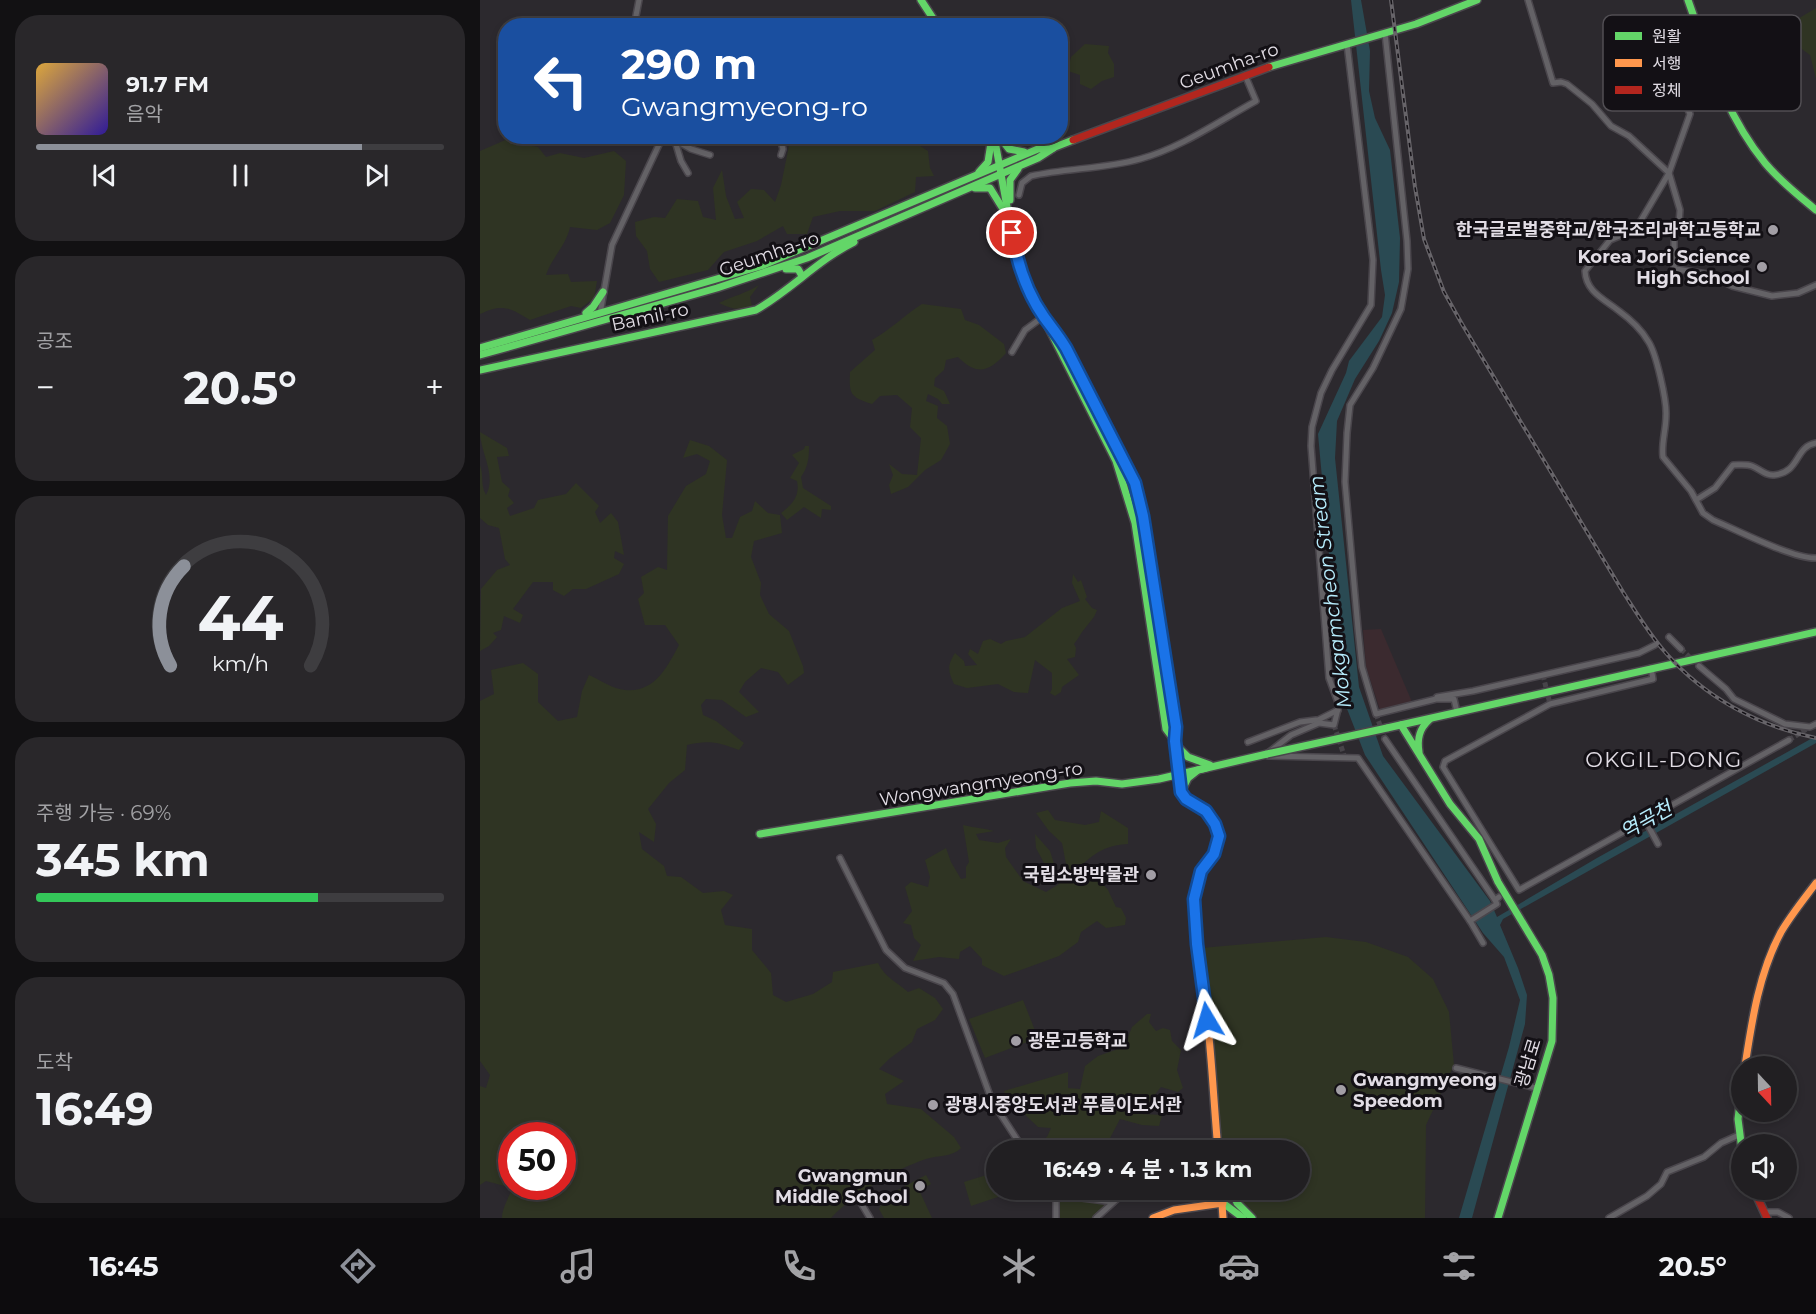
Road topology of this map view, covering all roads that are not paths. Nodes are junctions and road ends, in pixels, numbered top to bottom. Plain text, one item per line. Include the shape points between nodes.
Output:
1 (639, 0) edge
2 (921, 0) edge
3 (1477, 0) edge
4 (1528, 0) edge
5 (1688, 0) edge
6 (1693, 15) edge
7 (636, 18) edge
8 (933, 18) edge
9 (1385, 33) junction
10 (1347, 44) junction
11 (1245, 75) junction
12 (1689, 111) edge
13 (1733, 111) edge
14 (1068, 142) edge
15 (659, 144) edge
16 (676, 144) edge
17 (682, 144) edge
18 (782, 144) edge
19 (991, 144) edge
20 (995, 144) edge
21 (1004, 144) edge
22 (1063, 144) edge
23 (1055, 147) junction
24 (1029, 152) junction
25 (710, 155) dead end
26 (781, 155) dead end
27 (1000, 165) junction
28 (1023, 165) junction
29 (688, 173) dead end
30 (1670, 173) junction
31 (1002, 174) junction
32 (973, 177) junction
33 (967, 189) junction
34 (1019, 195) dead end
35 (1816, 210) edge
36 (1010, 221) junction
37 (851, 227) junction
38 (874, 229) junction
39 (831, 248) junction
40 (813, 267) junction
41 (775, 269) junction
42 (802, 276) junction
43 (1816, 285) edge
44 (603, 292) junction
45 (613, 308) junction
46 (584, 316) junction
47 (600, 316) junction
48 (1044, 316) junction
49 (480, 348) edge
50 (1012, 352) dead end
51 (480, 355) edge
52 (480, 370) edge
53 (1816, 443) edge
54 (1696, 500) junction
55 (1816, 558) edge
56 (1816, 632) edge
57 (1669, 637) dead end
58 (1655, 645) tunnel mouth
59 (1681, 649) tunnel mouth
60 (1699, 666) tunnel mouth
61 (1651, 668) junction
62 (1473, 690) junction
63 (1454, 699) junction
64 (1428, 701) junction
65 (1338, 710) junction
66 (1457, 712) junction
67 (1432, 718) junction
68 (1315, 723) junction
69 (1816, 724) edge
70 (1401, 725) junction
71 (1385, 739) tunnel mouth
72 (1789, 740) tunnel mouth
73 (1175, 742) junction
74 (1248, 742) dead end
75 (1267, 754) junction
76 (1419, 755) junction
77 (1258, 756) junction
78 (1209, 767) junction
79 (1179, 774) junction
80 (1181, 792) junction
81 (1645, 820) junction
82 (760, 834) dead end
83 (1658, 844) dead end
84 (840, 858) dead end
85 (1816, 884) edge
86 (1470, 921) junction
87 (1483, 943) dead end
88 (1746, 1056) edge
89 (1456, 1068) dead end
90 (1536, 1088) junction
91 (1731, 1139) edge
92 (1017, 1140) edge
93 (1217, 1140) edge
94 (1056, 1200) edge
95 (1099, 1200) edge
96 (1115, 1200) edge
97 (1222, 1200) edge
98 (1236, 1200) edge
99 (1758, 1200) edge
100 (1113, 1202) junction
101 (861, 1203) dead end
102 (1222, 1203) junction
103 (1765, 1215) edge
104 (870, 1218) edge
105 (1056, 1218) edge
106 (1096, 1218) edge
107 (1153, 1218) edge
108 (1223, 1218) edge
109 (1244, 1218) edge
110 (1251, 1218) edge
111 (1498, 1218) edge
112 (1610, 1218) edge
113 (1789, 1218) edge

1 - 7 street
2 - 8 main road
3 - 9 main road via 1423,23
4 - 30 street via 1553,83 1563,82 1573,89 1611,126 1629,136
5 - 6 main road
9 - 10 main road, Geumha-ro
9 - 64 street via 1408,269 1401,309 1373,369 1350,405 1345,482 1362,667 1376,714
10 - 11 main road, Geumha-ro
10 - 65 street via 1373,260 1371,305 1321,393 1311,446 1324,635
11 - 14 main road, Geumha-ro
11 - 34 street via 1256,102 1151,156 1031,176 1022,183
12 - 30 street
13 - 35 main road via 1760,157
15 - 44 street via 612,245
16 - 29 street
17 - 25 street
18 - 26 street
19 - 32 main road via 988,162
20 - 27 main road
21 - 24 main road via 1011,152
22 - 23 main road, Geumha-ro
23 - 24 main road, Geumha-ro
23 - 28 main road, Geumha-ro
24 - 27 main road, Geumha-ro
27 - 31 main road
27 - 32 main road, Geumha-ro
28 - 31 main road, Geumha-ro
28 - 36 main road via 1010,180
30 - 43 street via 1680,210 1674,237 1676,269 1707,274 1732,286 1772,296 1798,293
30 - 54 street via 1640,222 1610,240 1586,271 1590,288 1628,318 1653,348 1666,415 1663,458
31 - 33 main road, Geumha-ro
31 - 36 main road
32 - 37 main road, Geumha-ro
33 - 36 main road via 990,188
33 - 38 main road, Geumha-ro
36 - 48 main road via 1023,277
37 - 39 main road
37 - 45 main road, Geumha-ro via 760,266
38 - 39 main road, Geumha-ro
38 - 40 main road
39 - 40 main road
39 - 41 main road, Geumha-ro
40 - 42 main road, Bamil-ro
41 - 42 main road via 798,269
41 - 47 main road, Geumha-ro via 717,288
42 - 52 main road, Bamil-ro via 772,302 756,310
44 - 45 main road via 605,304
44 - 46 main road
44 - 47 street
45 - 47 main road, Geumha-ro
46 - 47 main road, Geumha-ro
46 - 49 main road, Geumha-ro
47 - 51 main road, Geumha-ro
48 - 50 street via 1025,330
48 - 73 main road via 1066,348 1135,483 1176,727
53 - 54 street via 1801,451 1793,467 1778,474 1733,465 1715,488
54 - 55 street via 1703,513 1713,520 1803,558
56 - 61 main road, Wongwangmyeong-ro
57 - 59 street
58 - 62 street via 1639,653
60 - 69 street via 1734,699 1785,724
61 - 66 main road, Wongwangmyeong-ro
61 - 81 street via 1653,679 1550,704 1445,761 1443,767 1514,888 1519,890
62 - 63 street
62 - 64 street
63 - 64 street
63 - 66 street
65 - 68 street
65 - 68 street via 1334,725
66 - 67 main road, Wongwangmyeong-ro
67 - 70 main road, Wongwangmyeong-ro
67 - 76 main road via 1419,732
68 - 74 street via 1300,722
68 - 75 street
70 - 75 main road, Wongwangmyeong-ro, bridge
70 - 76 main road
71 - 86 street via 1497,900
72 - 81 street
73 - 78 main road via 1188,757
73 - 79 main road
75 - 77 main road, Wongwangmyeong-ro
76 - 90 main road, 광남로 via 1450,804 1479,839 1498,882 1545,962 1554,998 1552,1041
77 - 78 main road, Wongwangmyeong-ro
77 - 86 street via 1358,758
78 - 79 main road, Wongwangmyeong-ro
78 - 80 main road via 1188,778
79 - 80 main road
79 - 82 main road, Wongwangmyeong-ro via 1122,784 1070,783
80 - 93 main road via 1206,811 1219,836 1214,854 1201,871 1194,899
81 - 83 street
84 - 92 street via 886,950 905,968 944,983 953,994 992,1101
85 - 88 main road via 1779,936 1766,969
86 - 87 street
89 - 90 street
90 - 111 main road, 광남로
91 - 112 street via 1704,1157 1667,1172 1647,1197
94 - 105 street
95 - 100 street
96 - 100 street
97 - 102 main road
98 - 110 main road
99 - 103 main road
100 - 106 street
101 - 104 street
102 - 107 main road via 1174,1210
102 - 108 main road
102 - 109 main road
103 - 113 street via 1778,1212

